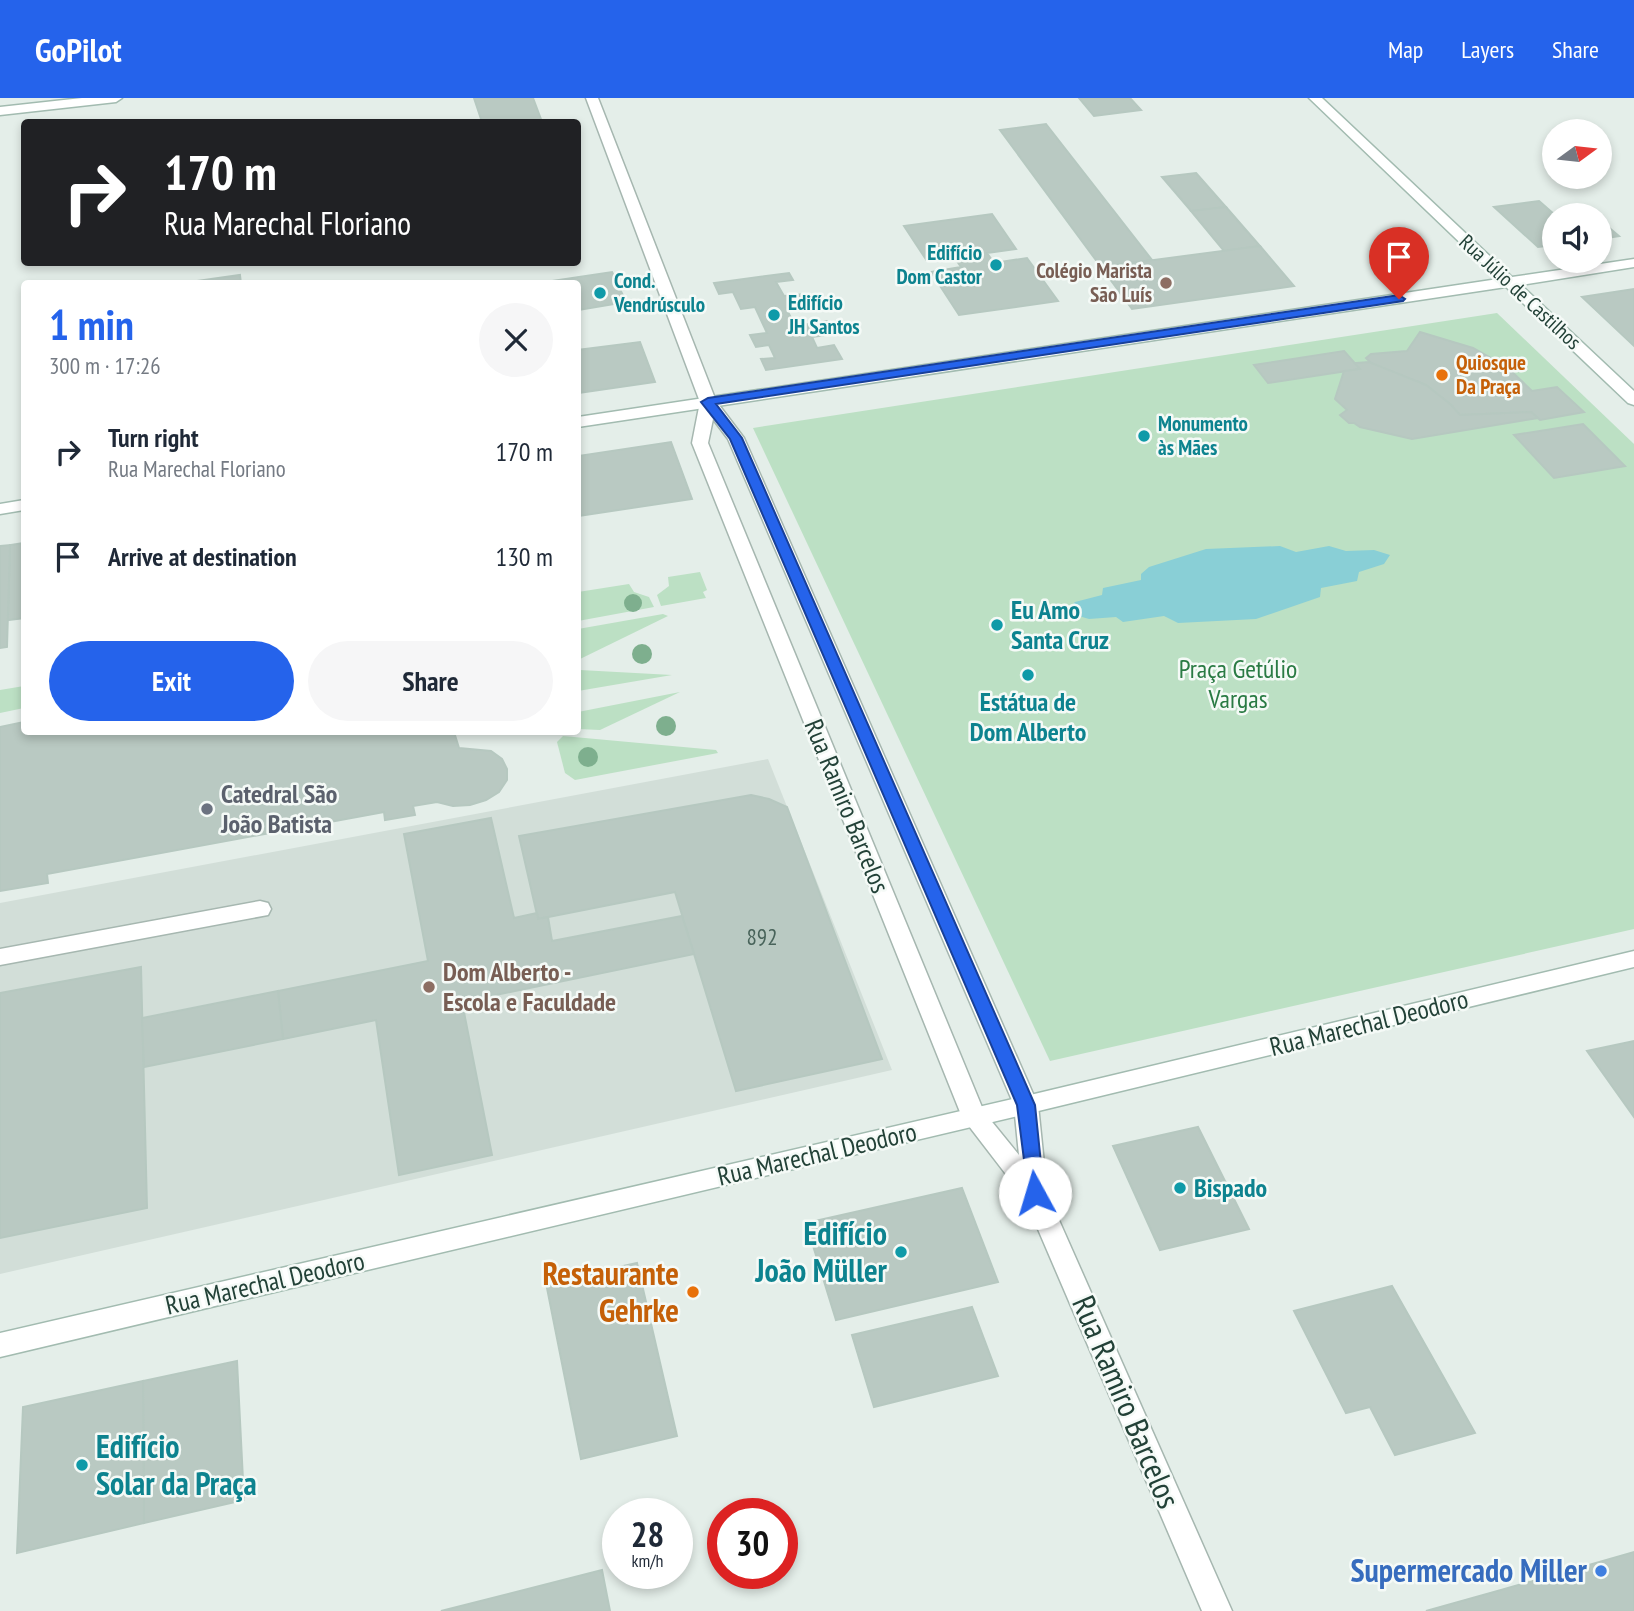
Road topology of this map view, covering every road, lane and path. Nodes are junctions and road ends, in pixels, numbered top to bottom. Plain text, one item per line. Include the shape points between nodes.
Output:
1 (116, 98) edge
2 (592, 98) edge
3 (1315, 98) edge
4 (0, 111) edge
5 (1634, 263) edge
6 (1510, 282) junction
7 (1634, 400) edge
8 (708, 402) junction
9 (581, 422) edge
10 (21, 506) edge
11 (0, 509) edge
12 (260, 909) dead end
13 (0, 957) edge
14 (1634, 959) edge
15 (1026, 1105) junction
16 (974, 1117) junction
17 (1035, 1193) junction
18 (0, 1345) edge
19 (1217, 1611) edge

1 - 4 street
2 - 8 street, Rua Ramiro Barcelos
3 - 6 street, Rua Júlio de Castilhos
5 - 6 street
6 - 7 street, Rua Júlio de Castilhos
6 - 8 street
8 - 9 street
8 - 15 street, Rua Ramiro Barcelos via 736,438
8 - 16 street, Rua Ramiro Barcelos via 700,443
10 - 11 street
12 - 13 street
14 - 15 street, Rua Marechal Deodoro
15 - 16 street, Rua Marechal Deodoro
15 - 17 street, Rua Ramiro Barcelos
16 - 17 street, Rua Ramiro Barcelos
16 - 18 street, Rua Marechal Deodoro
17 - 19 street, Rua Ramiro Barcelos

